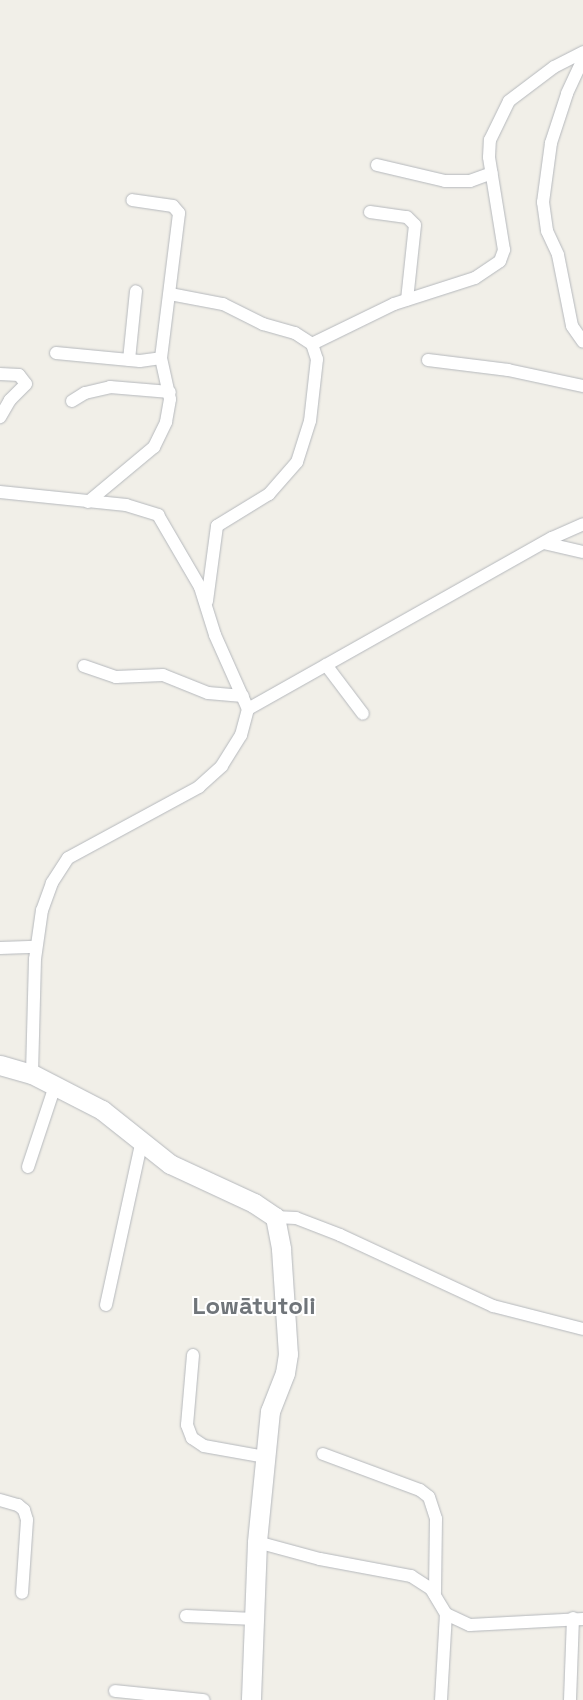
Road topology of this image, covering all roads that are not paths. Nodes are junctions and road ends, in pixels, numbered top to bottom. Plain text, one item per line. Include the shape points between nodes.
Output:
1 (583, 52) edge
2 (583, 60) edge
3 (377, 165) dead end
4 (492, 173) junction
5 (132, 200) dead end
6 (370, 212) dead end
7 (136, 291) dead end
8 (170, 294) junction
9 (406, 300) junction
10 (583, 342) edge
11 (312, 344) junction
12 (56, 353) dead end
13 (161, 358) junction
14 (129, 360) junction
15 (428, 360) dead end
16 (0, 374) edge
17 (583, 386) edge
18 (170, 392) junction
19 (72, 401) dead end
20 (0, 418) edge
21 (0, 492) edge
22 (88, 502) junction
23 (583, 524) edge
24 (544, 543) junction
25 (583, 552) edge
26 (206, 606) junction
27 (84, 666) dead end
28 (326, 666) junction
29 (243, 696) junction
30 (248, 709) junction
31 (363, 714) dead end
32 (36, 947) junction
33 (0, 948) edge
34 (0, 1065) edge
35 (32, 1074) junction
36 (55, 1086) junction
37 (142, 1140) junction
38 (28, 1167) dead end
39 (274, 1217) junction
40 (106, 1305) dead end
41 (583, 1330) edge
42 (193, 1355) dead end
43 (323, 1454) dead end
44 (266, 1458) junction
45 (0, 1500) edge
46 (257, 1542) junction
47 (22, 1594) dead end
48 (435, 1595) junction
49 (446, 1614) junction
50 (186, 1616) dead end
51 (578, 1618) edge
52 (255, 1619) junction
53 (115, 1691) dead end
54 (204, 1700) edge
55 (252, 1700) edge
56 (441, 1700) edge
57 (570, 1700) edge

1 - 4 street via 554,66 509,101 490,140
2 - 10 street via 567,94 551,143 543,202 547,230 558,255 570,320 574,333
3 - 4 street via 445,182 470,181
4 - 9 street via 504,250 500,261 475,278
5 - 8 street via 173,206 179,213
6 - 9 street via 407,217 415,225
7 - 14 street
8 - 11 street via 223,304 263,324 295,332
8 - 13 street
9 - 11 street
11 - 26 street via 317,360 316,384 306,441 296,462 278,486 226,518 215,530
12 - 14 street
13 - 14 street
13 - 18 street
15 - 17 street via 508,370
16 - 20 street via 19,375 26,384 10,400
18 - 19 street via 110,387 86,393
18 - 22 street via 166,422 154,447
21 - 22 street
22 - 26 street via 126,505 158,515 200,587
23 - 24 street
24 - 25 street
24 - 28 street
26 - 29 street via 215,635
27 - 29 street via 116,677 163,675 208,693
28 - 30 street
28 - 31 street
29 - 30 street
30 - 32 street via 241,734 222,766 199,787 68,858 52,883 42,910
32 - 33 street
32 - 35 street
34 - 35 street
35 - 36 street
36 - 37 street via 114,1117
36 - 38 street
37 - 39 street via 170,1164 254,1203
37 - 40 street
39 - 41 street via 296,1218 340,1235 493,1306
39 - 44 street via 281,1249 288,1354 285,1373 270,1411
42 - 44 street via 187,1425 192,1438 204,1446
43 - 48 street via 420,1490 429,1497 436,1519
44 - 46 street
45 - 47 street via 18,1505 24,1510 27,1520
46 - 48 street via 320,1559 412,1576
46 - 52 street
48 - 49 street
49 - 51 street via 470,1625
49 - 56 street
50 - 52 street
51 - 57 street
52 - 55 street
53 - 54 street

